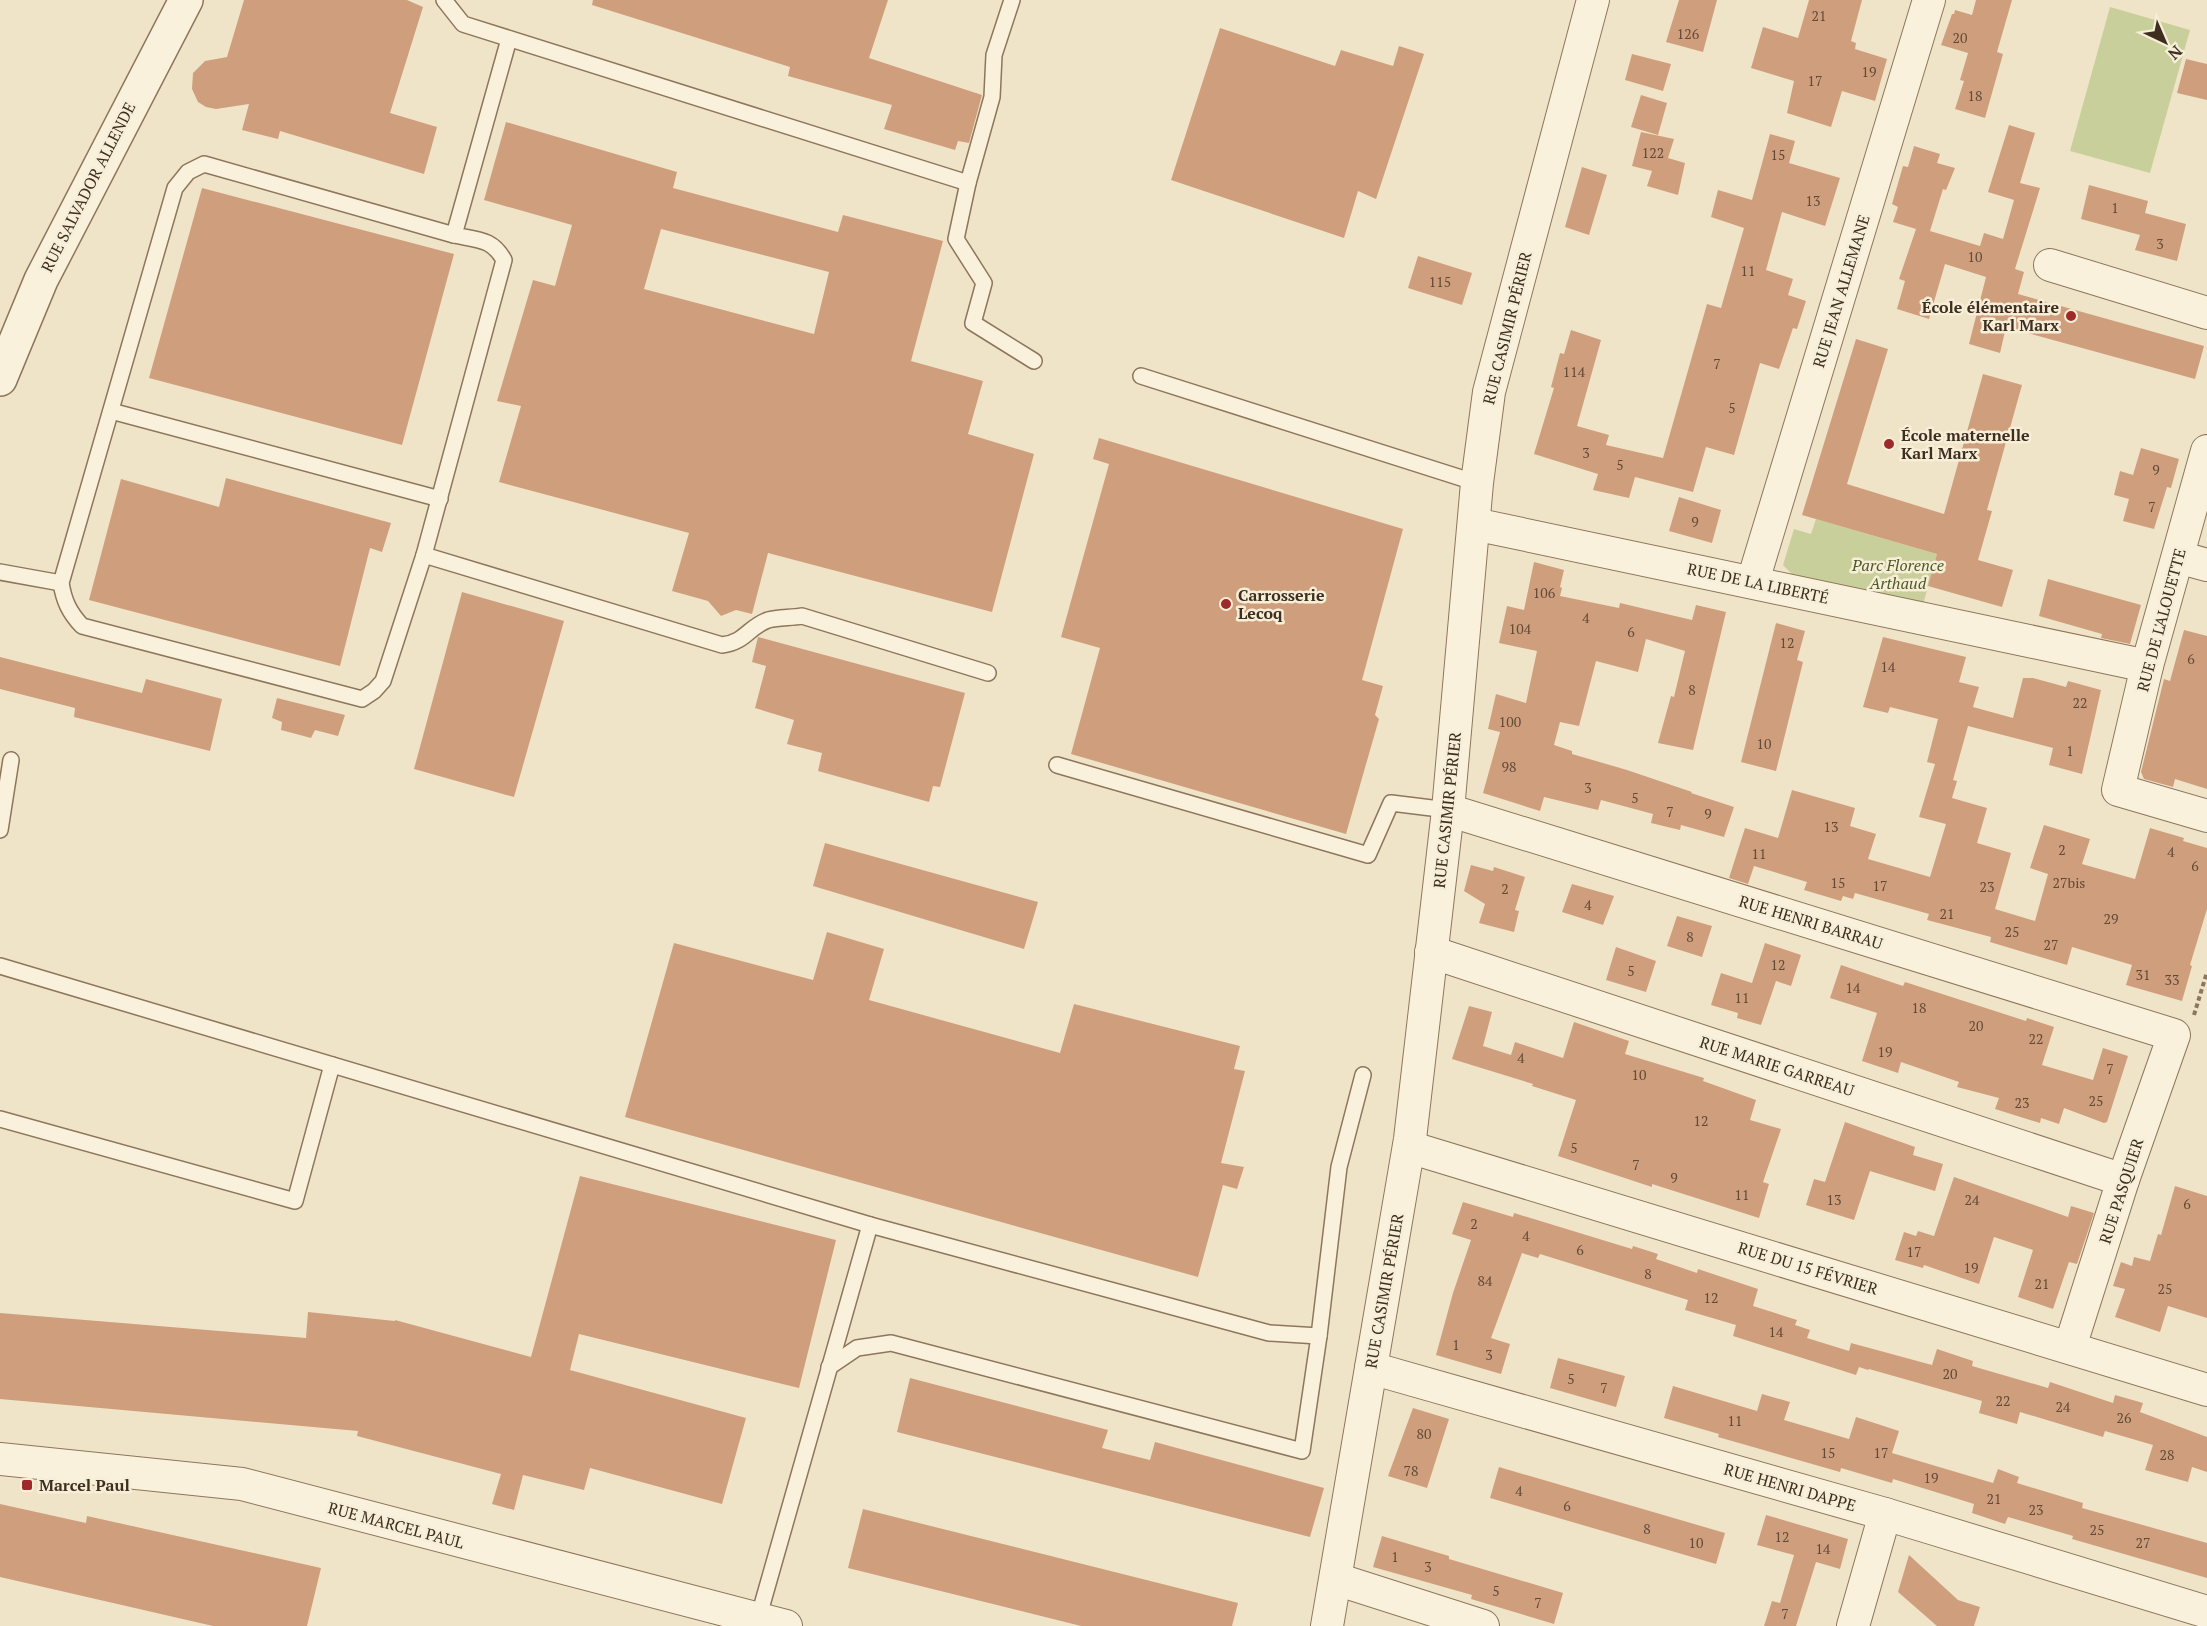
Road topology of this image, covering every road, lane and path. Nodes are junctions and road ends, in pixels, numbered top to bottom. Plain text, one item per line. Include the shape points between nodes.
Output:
1 (186, 0) edge
2 (444, 0) edge
3 (1012, 0) edge
4 (1593, 0) edge
5 (1929, 0) edge
6 (509, 39) junction
7 (968, 183) junction
8 (454, 235) junction
9 (2050, 265) dead end
10 (2207, 313) edge
11 (1034, 361) dead end
12 (1141, 376) dead end
13 (0, 379) edge
14 (111, 411) junction
15 (2207, 451) edge
16 (1477, 483) junction
17 (440, 498) junction
18 (1473, 524) junction
19 (424, 555) junction
20 (2192, 561) edge
21 (0, 572) edge
22 (1753, 581) junction
23 (61, 583) junction
24 (2147, 666) junction
25 (988, 673) dead end
26 (11, 760) dead end
27 (1057, 765) dead end
28 (1448, 810) junction
29 (2207, 816) edge
30 (0, 830) edge
31 (1431, 952) junction
32 (0, 966) edge
33 (2207, 972) edge
34 (2174, 1035) junction
35 (332, 1065) junction
36 (1363, 1075) dead end
37 (0, 1119) edge
38 (1409, 1147) junction
39 (2123, 1180) junction
40 (870, 1225) junction
41 (1318, 1336) junction
42 (2070, 1347) junction
43 (829, 1367) junction
44 (1371, 1368) junction
45 (2207, 1390) edge
46 (0, 1459) edge
47 (1885, 1514) junction
48 (1336, 1579) junction
49 (2207, 1612) edge
50 (772, 1622) edge
51 (1327, 1626) edge
52 (1483, 1626) edge
53 (1853, 1626) edge

1 - 13 street, RUE SALVADOR ALLENDE via 40,280
2 - 6 lane via 462,24
3 - 7 lane via 994,55 992,97
4 - 16 street, RUE CASIMIR PÉRIER via 1489,392
5 - 22 street, RUE JEAN ALLEMANE
6 - 7 lane
6 - 8 lane
7 - 11 lane via 956,239 984,283 973,323
8 - 14 lane via 204,164 188,172 175,188
8 - 17 lane via 489,243 504,260
9 - 10 street
12 - 16 lane
14 - 17 lane
14 - 23 lane
15 - 20 street, RUE DE L'ALOUETTE
16 - 18 street, RUE CASIMIR PÉRIER
17 - 19 lane
18 - 22 street, RUE DE LA LIBERTÉ
18 - 28 street, RUE CASIMIR PÉRIER
19 - 23 lane via 383,681 362,699 82,626 63,599
19 - 25 lane via 722,645 735,643 770,620 802,616
20 - 24 street, RUE DE L'ALOUETTE
21 - 23 lane
22 - 24 street, RUE DE LA LIBERTÉ
24 - 29 street, RUE DE L'ALOUETTE via 2118,790
26 - 30 lane
27 - 28 lane via 1368,855 1391,803
28 - 31 street, RUE CASIMIR PÉRIER
28 - 34 street, RUE HENRI BARRAU
31 - 38 street, RUE CASIMIR PÉRIER
31 - 39 street, RUE MARIE GARREAU
32 - 35 lane
33 - 34 path via 2188,1037
34 - 39 street, RUE PASQUIER
35 - 37 lane via 295,1201
35 - 40 lane
36 - 41 lane via 1339,1167
38 - 42 street, RUE DU 15 FÉVRIER
38 - 44 street, RUE CASIMIR PÉRIER
39 - 42 street, RUE PASQUIER
40 - 41 lane via 1269,1333
40 - 43 lane
41 - 43 lane via 1302,1451 891,1343 857,1348
42 - 45 street, RUE DU 15 FÉVRIER
43 - 50 lane
44 - 47 street, RUE HENRI DAPPE
44 - 48 street, RUE CASIMIR PÉRIER
46 - 50 street, RUE MARCEL PAUL via 242,1485
47 - 49 street, RUE HENRI DAPPE
47 - 53 street
48 - 51 street, RUE CASIMIR PÉRIER
48 - 52 street

